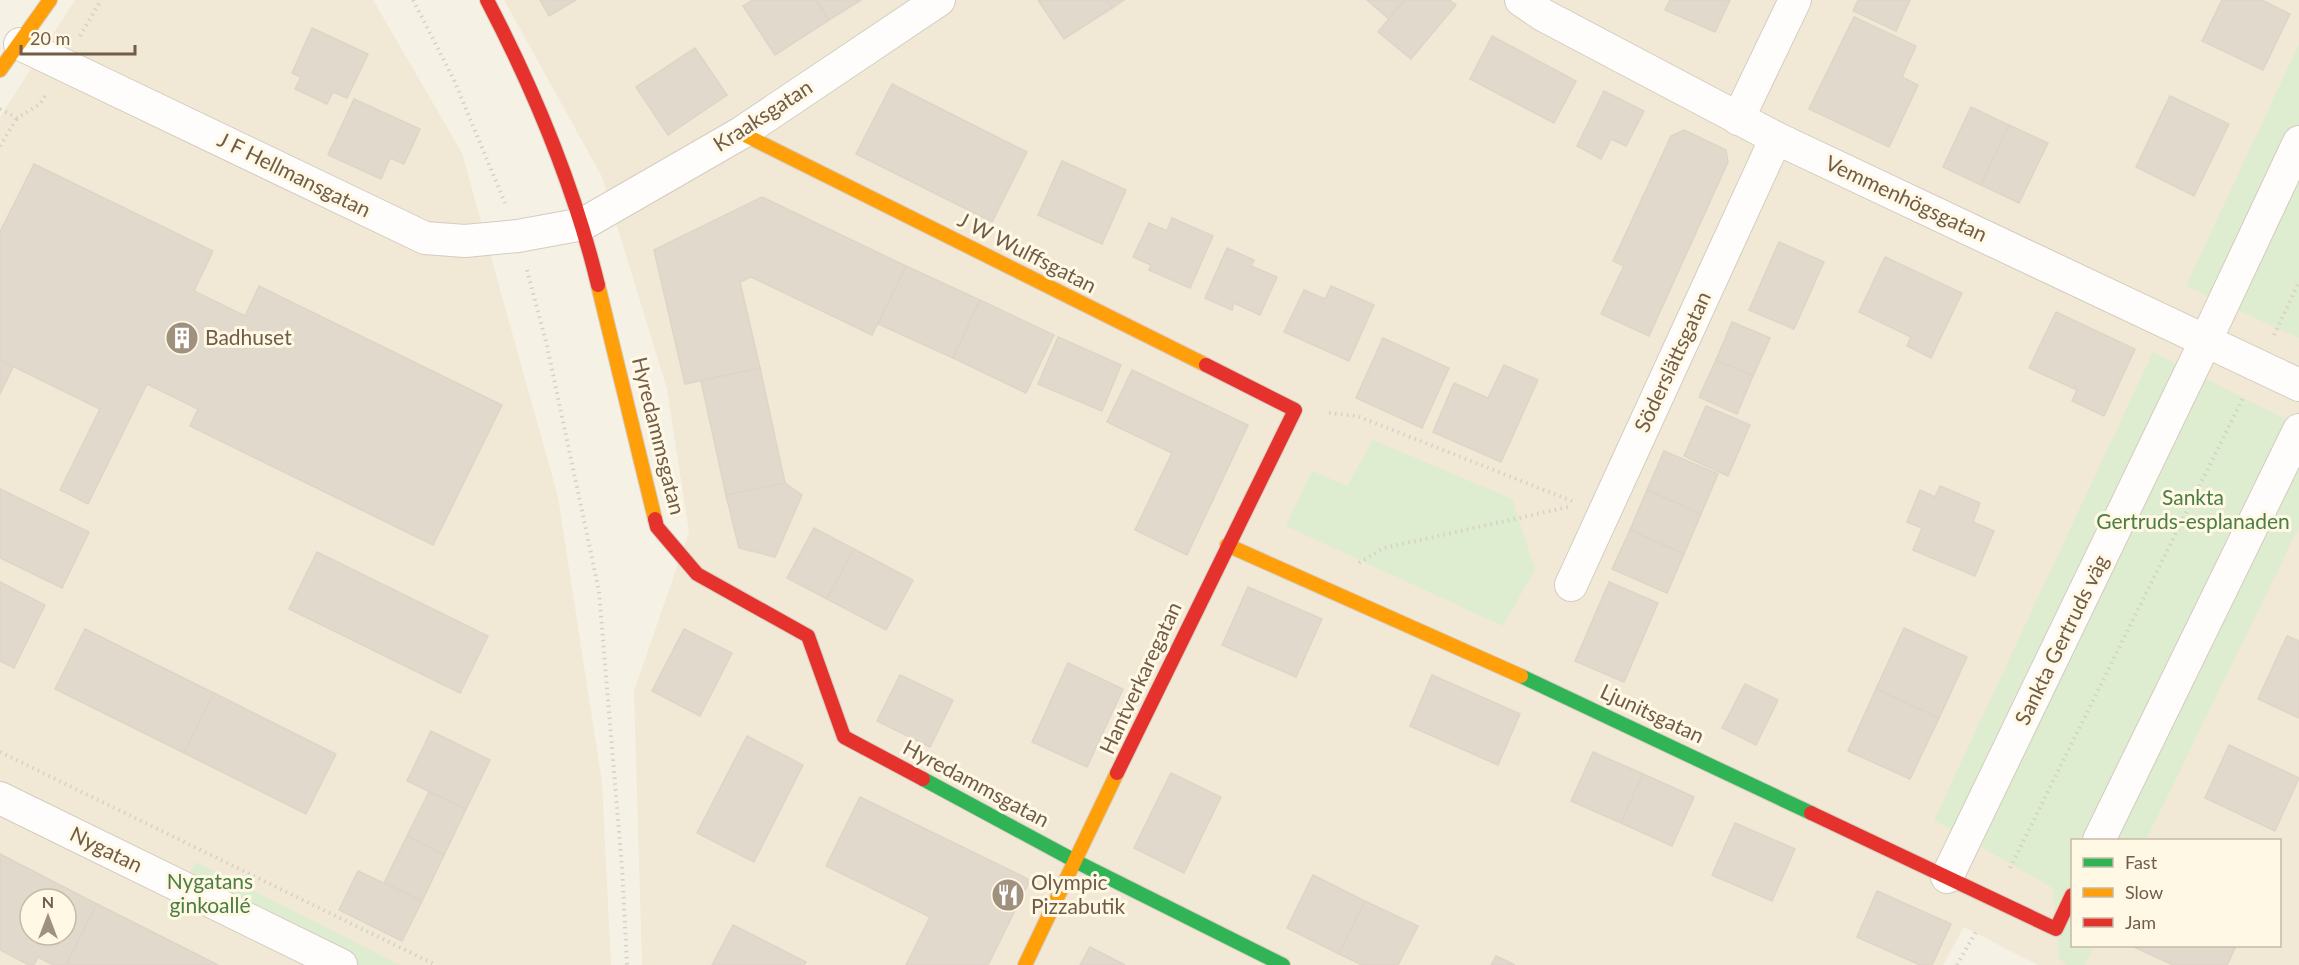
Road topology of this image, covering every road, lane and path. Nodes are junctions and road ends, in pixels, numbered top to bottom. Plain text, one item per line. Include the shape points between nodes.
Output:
1 (50, 0) edge
2 (413, 0) edge
3 (487, 0) edge
4 (939, 0) edge
5 (1521, 0) edge
6 (1795, 0) edge
7 (20, 44) junction
8 (0, 70) edge
9 (17, 118) dead end
10 (1738, 119) junction
11 (741, 133) junction
12 (1776, 138) junction
13 (2299, 141) edge
14 (0, 146) edge
15 (583, 224) junction
16 (518, 236) junction
17 (2299, 282) edge
18 (2206, 340) junction
19 (2259, 367) junction
20 (2299, 385) edge
21 (1295, 410) junction
22 (2299, 429) edge
23 (1227, 545) junction
24 (1571, 585) dead end
25 (1320, 586) junction
26 (0, 752) edge
27 (0, 798) edge
28 (2099, 839) edge
29 (1077, 862) junction
30 (1947, 877) junction
31 (1994, 899) junction
32 (2071, 899) edge
33 (341, 965) edge
34 (436, 965) edge
35 (627, 965) edge
36 (1025, 965) edge
37 (1283, 965) edge

1 - 7 street
2 - 16 path via 454,80
3 - 15 street, Hyredammsgatan via 521,65
4 - 11 street, Kraaksgatan
5 - 10 street, Vemmenhögsgatan
6 - 10 street
7 - 8 street
7 - 16 street, J F Hellmansgatan via 425,238 465,241
9 - 14 path
10 - 12 street, Vemmenhögsgatan
11 - 15 street, Kraaksgatan
11 - 21 street, J W Wulffsgatan
12 - 18 street, Vemmenhögsgatan
12 - 24 street, Söderslättsgatan
13 - 18 street, Sankta Gertruds väg
15 - 16 street, J F Hellmansgatan
15 - 29 street, Hyredammsgatan via 657,527 698,574 808,636 844,737
16 - 35 path via 547,346 599,591
17 - 19 path
18 - 19 street, Vemmenhögsgatan
18 - 30 street, Sankta Gertruds väg
19 - 20 street, Vemmenhögsgatan
19 - 31 path
21 - 23 street, Hantverkaregatan
21 - 25 path via 1357,416 1580,504 1384,548
22 - 28 street
23 - 25 street, Ljunitsgatan
23 - 29 street, Hantverkaregatan
25 - 30 street, Ljunitsgatan
26 - 34 path
27 - 33 street, Nygatan
29 - 36 street, Hantverkaregatan
29 - 37 street, Hyredammsgatan
30 - 31 street, Ljunitsgatan
31 - 32 street, Ljunitsgatan via 2056,929

